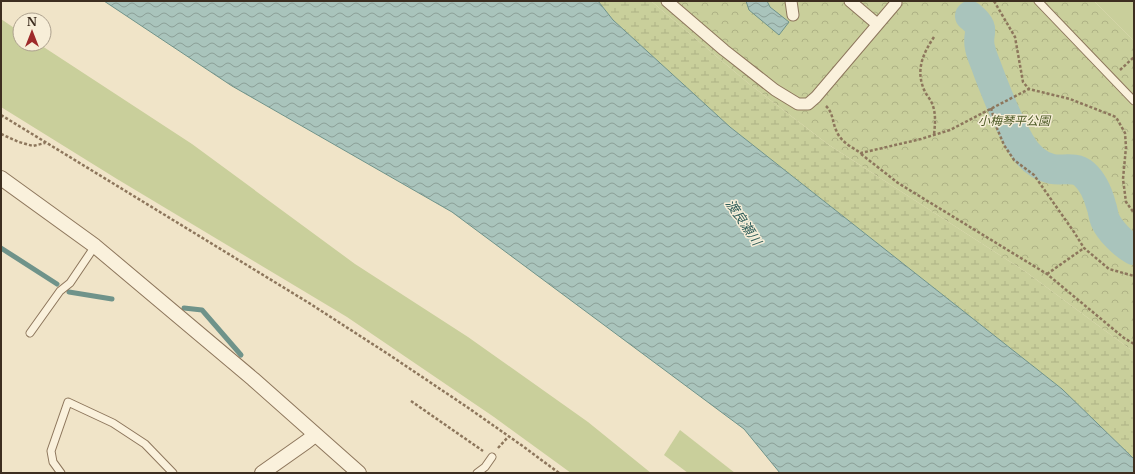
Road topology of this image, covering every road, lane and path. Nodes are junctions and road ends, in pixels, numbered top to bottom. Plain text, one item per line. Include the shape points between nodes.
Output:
1 (667, 1) edge
2 (791, 1) edge
3 (850, 1) edge
4 (994, 1) edge
5 (1038, 1) edge
6 (896, 3) dead end
7 (793, 15) dead end
8 (878, 24) junction
9 (934, 37) dead end
10 (1134, 57) edge
11 (1112, 78) junction
12 (1029, 89) junction
13 (816, 97) junction
14 (1134, 101) edge
15 (991, 108) junction
16 (1, 115) edge
17 (1, 134) edge
18 (934, 135) junction
19 (46, 142) junction
20 (861, 153) junction
21 (1, 178) edge
22 (1134, 213) edge
23 (95, 246) junction
24 (1084, 248) junction
25 (1047, 274) junction
26 (1134, 276) edge
27 (30, 333) dead end
28 (1134, 344) edge
29 (411, 401) dead end
30 (315, 435) junction
31 (508, 437) junction
32 (503, 441) dead end
33 (492, 457) joint
34 (61, 473) edge
35 (173, 473) edge
36 (262, 473) edge
37 (360, 473) edge
38 (477, 473) edge
39 (559, 473) edge

1 - 13 street via 775,90 798,104 808,104
2 - 7 street
3 - 8 street
4 - 12 path via 1015,37 1023,82
5 - 11 lane
6 - 8 street
8 - 13 street
9 - 18 path via 923,56 920,71 922,86 933,106
10 - 11 path
11 - 14 lane
12 - 15 path
12 - 22 path via 1070,99 1116,117 1125,133 1122,179 1126,202
13 - 20 path via 832,115 837,134
15 - 18 path via 950,130
15 - 24 path via 1004,145 1014,160 1034,175
16 - 19 path
17 - 19 path via 33,146
18 - 20 path
19 - 31 path via 309,303
20 - 25 path via 898,182
21 - 23 street
23 - 27 lane via 70,283 60,291
23 - 30 street via 253,379
24 - 25 path
24 - 26 path via 1109,269
25 - 28 path
29 - 33 path
30 - 36 street
30 - 37 street
31 - 32 path
31 - 39 path
33 - 38 lane
34 - 35 lane via 53,462 51,450 68,402 113,423 145,444

